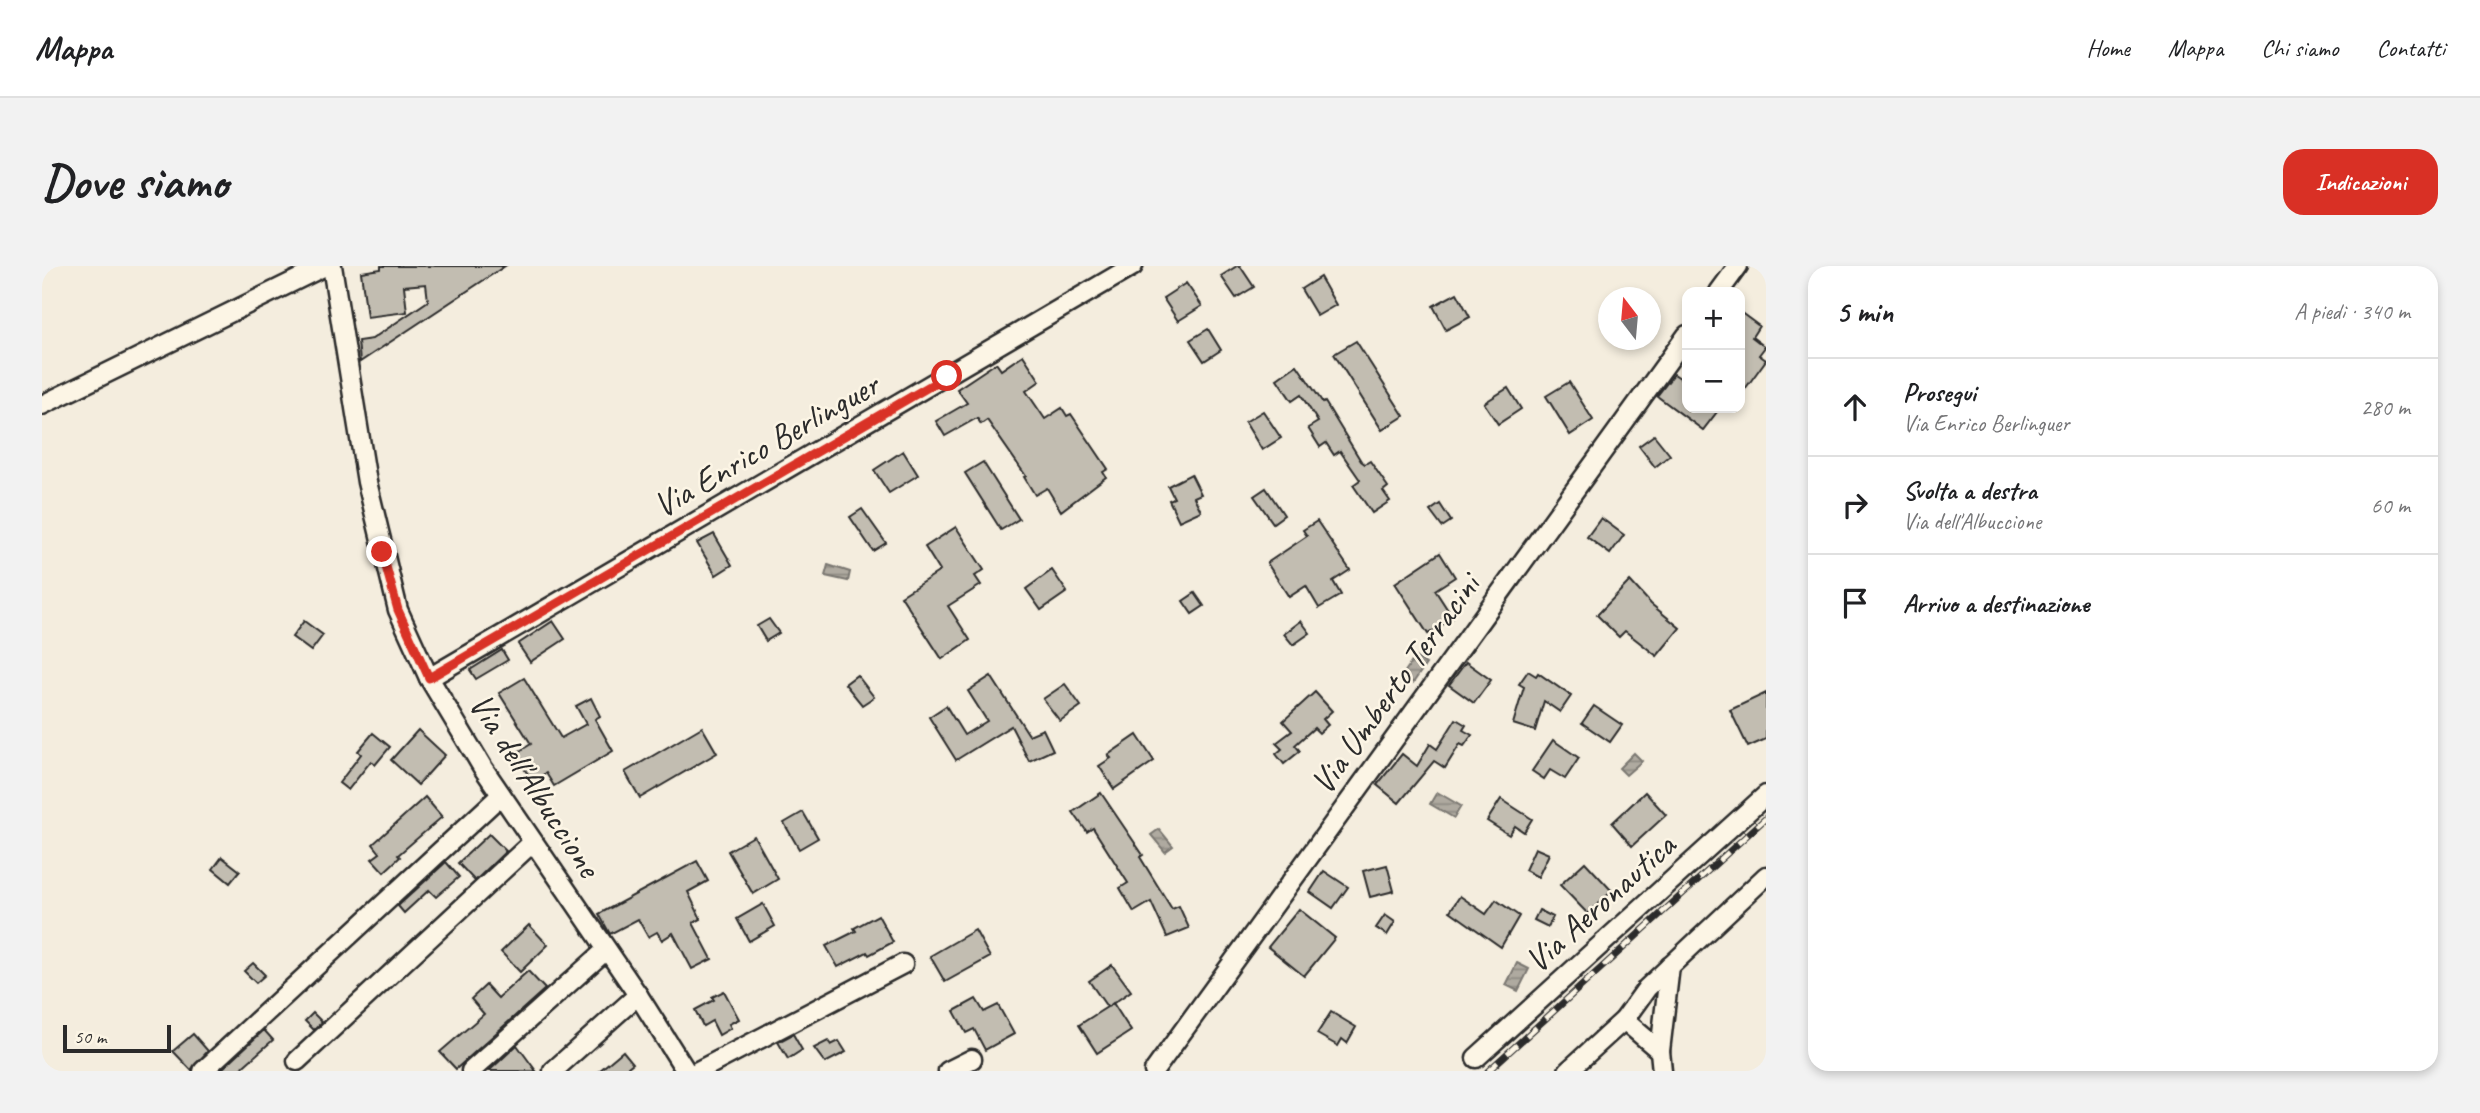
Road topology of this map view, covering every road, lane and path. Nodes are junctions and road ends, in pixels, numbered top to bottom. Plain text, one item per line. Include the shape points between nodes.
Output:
1 (325, 266) edge
2 (332, 266) edge
3 (1133, 266) edge
4 (1738, 266) edge
5 (1723, 287) edge
6 (1682, 342) edge
7 (42, 405) edge
8 (429, 678) junction
9 (501, 795) junction
10 (1766, 795) edge
11 (533, 842) junction
12 (1766, 876) edge
13 (606, 950) junction
14 (903, 964) dead end
15 (1671, 966) junction
16 (638, 995) junction
17 (1624, 1020) junction
18 (1660, 1051) junction
19 (1476, 1058) dead end
20 (972, 1059) dead end
21 (297, 1061) dead end
22 (203, 1071) edge
23 (471, 1071) edge
24 (553, 1071) edge
25 (685, 1071) edge
26 (698, 1071) edge
27 (948, 1071) edge
28 (1154, 1071) edge
29 (1568, 1071) edge
30 (1662, 1071) edge

1 - 7 street
2 - 8 street, Via dell'Albuccione via 382,552 398,610
3 - 8 street, Via Enrico Berlinguer
4 - 5 street
6 - 28 street, Via Umberto Terracini
8 - 9 street, Via dell'Albuccione
9 - 11 street, Via dell'Albuccione
9 - 22 street
10 - 19 street, Via Aeronautica
11 - 13 street, Via dell'Albuccione
11 - 21 street
12 - 15 street
13 - 16 street, Via dell'Albuccione
13 - 23 street
14 - 26 street
15 - 17 street via 1640,995
15 - 18 street
16 - 24 street
16 - 25 street, Via dell'Albuccione
17 - 18 street
17 - 29 street
18 - 30 street
20 - 27 street

